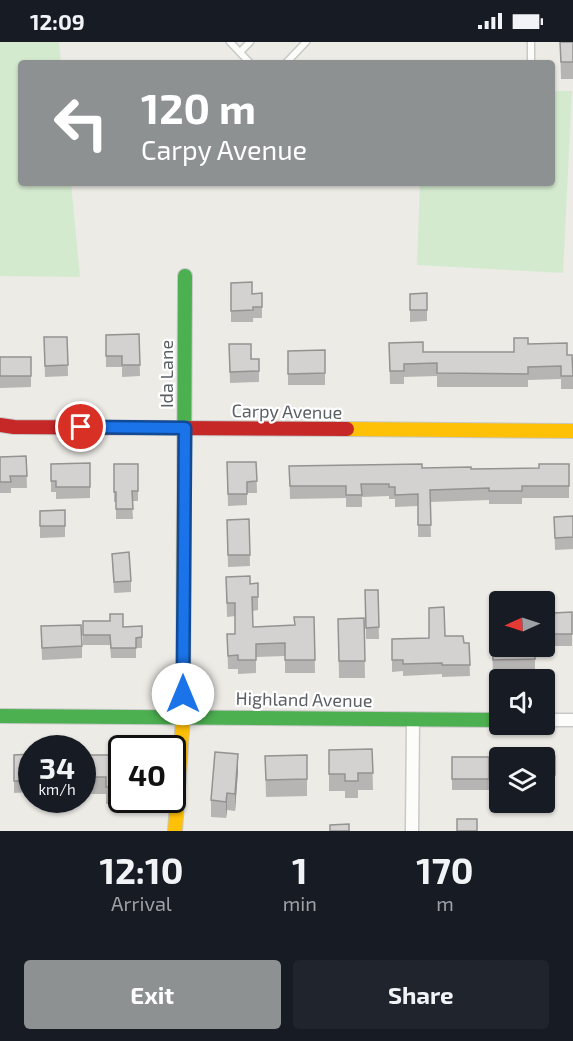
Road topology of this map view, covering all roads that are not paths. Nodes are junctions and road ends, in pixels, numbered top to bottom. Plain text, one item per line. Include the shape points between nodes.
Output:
1 (230, 42) edge
2 (250, 42) edge
3 (306, 42) edge
4 (531, 42) edge
5 (240, 52) junction
6 (247, 60) edge
7 (289, 60) edge
8 (531, 60) edge
9 (185, 276) dead end
10 (0, 425) edge
11 (185, 428) junction
12 (573, 431) edge
13 (0, 716) edge
14 (183, 717) junction
15 (413, 719) junction
16 (489, 720) edge
17 (555, 720) edge
18 (573, 720) edge
19 (175, 831) edge
20 (412, 831) edge

1 - 5 lane
2 - 5 lane
3 - 7 lane
4 - 8 lane
5 - 6 lane
9 - 11 street, Ida Lane
10 - 11 street, Carpy Avenue
11 - 12 street, Carpy Avenue
11 - 14 street, Ida Lane
13 - 14 street, Highland Avenue
14 - 15 street, Highland Avenue
14 - 19 street, Ida Lane
15 - 16 street, Highland Avenue
15 - 20 street
17 - 18 street

